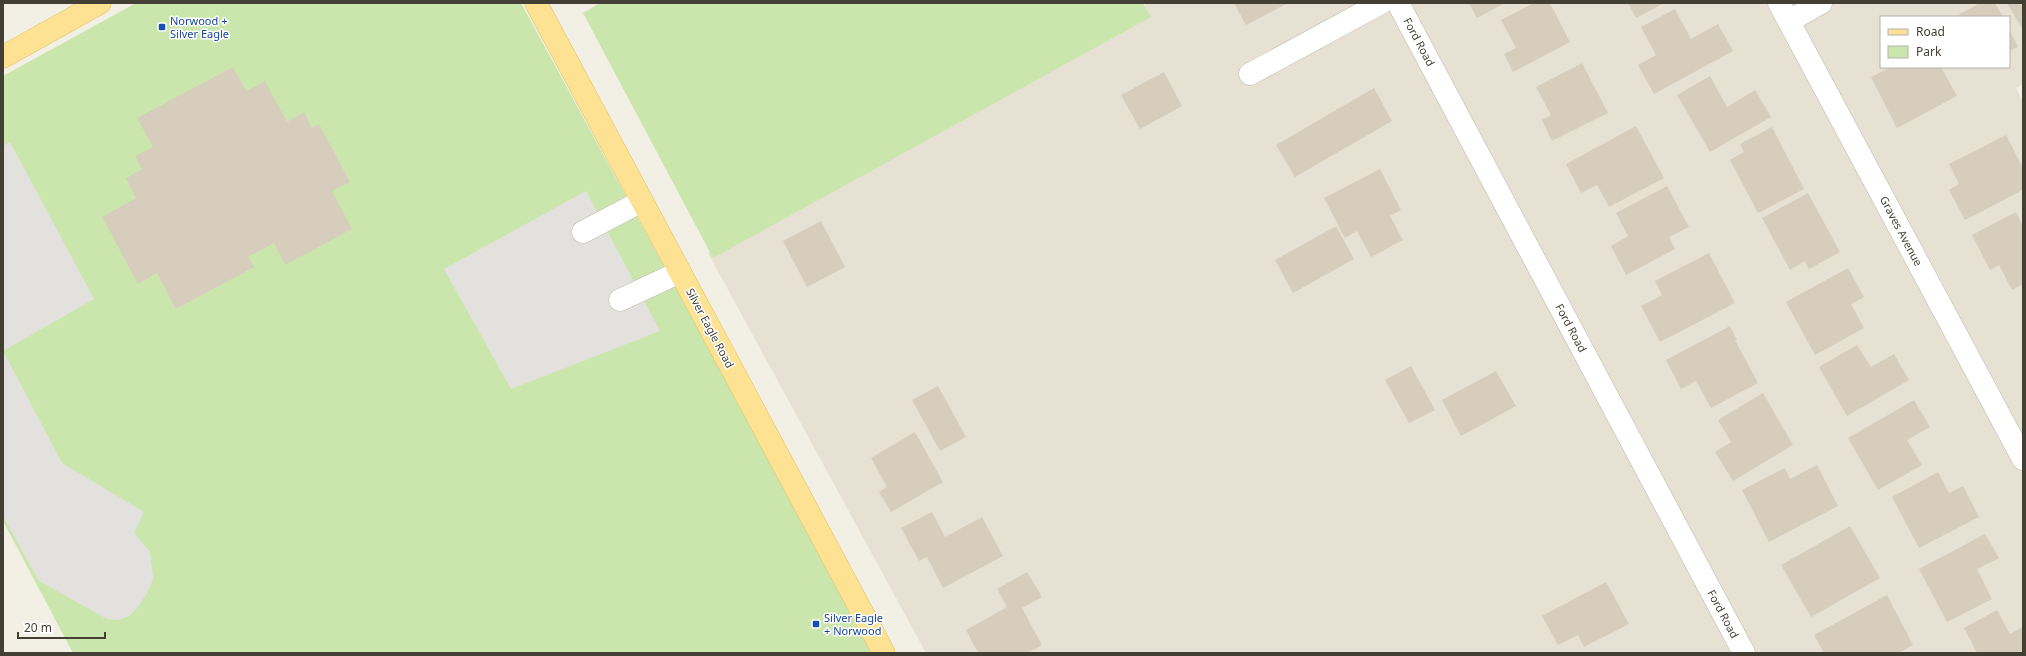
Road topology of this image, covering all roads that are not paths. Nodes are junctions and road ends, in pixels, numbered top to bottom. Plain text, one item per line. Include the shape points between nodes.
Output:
1 (100, 3) edge
2 (536, 3) edge
3 (1381, 3) edge
4 (1398, 3) edge
5 (1821, 3) edge
6 (1784, 12) edge
7 (3, 57) edge
8 (1250, 74) dead end
9 (642, 201) junction
10 (583, 232) dead end
11 (680, 272) junction
12 (620, 300) dead end
13 (2023, 459) edge
14 (884, 653) edge
15 (1744, 653) edge

1 - 7 main road
2 - 9 main road, Silver Eagle Road
3 - 8 street
4 - 15 street, Ford Road
5 - 6 street
6 - 13 street, Graves Avenue
9 - 10 street
9 - 11 main road, Silver Eagle Road
11 - 12 street
11 - 14 main road, Silver Eagle Road

